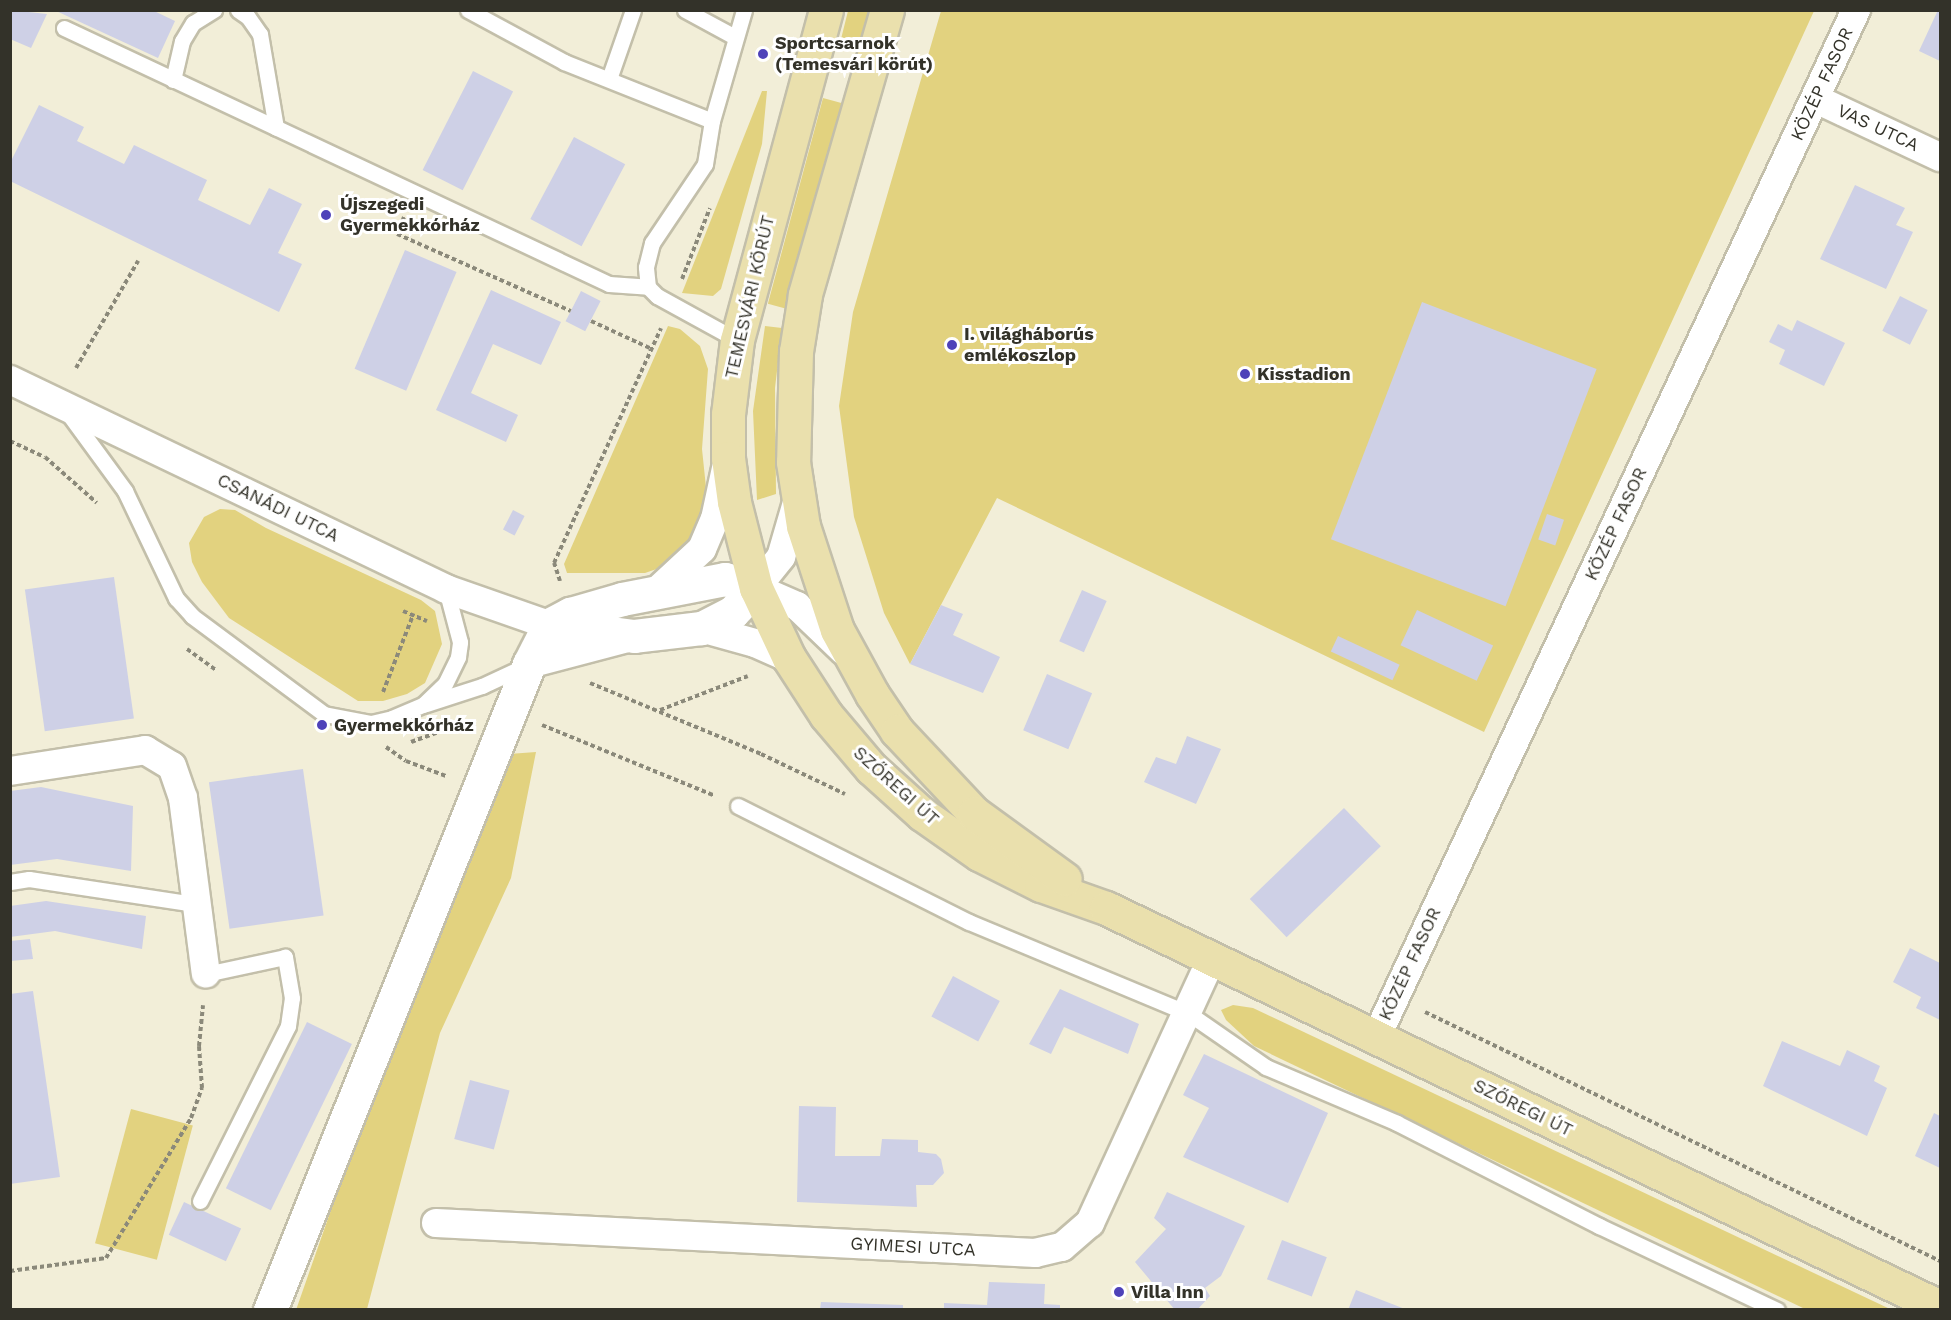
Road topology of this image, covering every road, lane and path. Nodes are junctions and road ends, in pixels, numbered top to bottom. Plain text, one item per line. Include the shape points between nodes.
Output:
1 (214, 10) edge
2 (238, 10) edge
3 (468, 10) edge
4 (633, 10) edge
5 (685, 10) edge
6 (744, 10) edge
7 (826, 10) edge
8 (887, 10) edge
9 (1856, 10) edge
10 (64, 28) dead end
11 (735, 37) junction
12 (609, 79) junction
13 (173, 80) junction
14 (1816, 99) junction
15 (712, 121) junction
16 (276, 128) junction
17 (1941, 157) edge
18 (415, 194) junction
19 (138, 261) dead end
20 (648, 286) junction
21 (571, 311) dead end
22 (591, 321) dead end
23 (737, 340) junction
24 (652, 349) dead end
25 (76, 368) dead end
26 (10, 380) edge
27 (61, 404) junction
28 (728, 458) junction
29 (798, 500) junction
30 (660, 588) junction
31 (756, 588) junction
32 (446, 589) junction
33 (413, 615) dead end
34 (549, 626) junction
35 (701, 628) junction
36 (634, 636) junction
37 (850, 657) junction
38 (789, 658) junction
39 (529, 664) junction
40 (593, 684) dead end
41 (423, 705) junction
42 (659, 710) dead end
43 (511, 712) junction
44 (370, 723) junction
45 (385, 747) dead end
46 (10, 771) edge
47 (439, 774) dead end
48 (738, 806) joint
49 (10, 882) edge
50 (195, 904) junction
51 (1106, 909) junction
52 (1211, 960) junction
53 (206, 974) junction
54 (1395, 998) junction
55 (1188, 1013) junction
56 (1376, 1038) junction
57 (200, 1201) dead end
58 (436, 1223) dead end
59 (1941, 1261) edge
60 (10, 1271) edge
61 (1941, 1307) edge
62 (270, 1310) edge
63 (1777, 1310) edge

1 - 13 lane via 194,23 182,41
2 - 16 lane via 248,16 260,34
3 - 12 lane via 564,62
4 - 12 lane
5 - 11 lane
6 - 11 lane
7 - 23 main road, TEMESVÁRI KÖRÚT
8 - 29 main road via 805,296 792,406
9 - 14 street, KÖZÉP FASOR
10 - 13 lane
11 - 15 lane
12 - 15 lane
13 - 16 lane
14 - 17 street, VAS UTCA
14 - 54 street, KÖZÉP FASOR
15 - 20 lane via 705,164 652,243 646,267
16 - 18 lane
18 - 20 lane via 609,284
18 - 21 path via 397,234
19 - 25 path
20 - 23 lane via 671,306
22 - 24 path
23 - 28 main road, TEMESVÁRI KÖRÚT via 728,414
26 - 27 street, CSANÁDI UTCA
27 - 32 street, CSANÁDI UTCA
27 - 44 lane via 125,491 176,597 192,616 324,714
28 - 30 street via 714,519 702,549
28 - 31 main road, TEMESVÁRI KÖRÚT via 734,502
29 - 31 street via 781,557
29 - 37 main road, SZŐREGI ÚT via 813,565
30 - 31 street via 712,579
30 - 34 street via 570,614
31 - 35 street, CSANÁDI UTCA via 733,612
31 - 37 street, SZŐREGI ÚT via 797,606
31 - 38 main road, SZŐREGI ÚT
32 - 34 street, CSANÁDI UTCA
32 - 41 lane via 458,626 458,657 445,684
33 - 44 path
34 - 36 street, CSANÁDI UTCA
34 - 39 street
35 - 36 street, CSANÁDI UTCA
35 - 38 street, CSANÁDI UTCA via 755,643
36 - 39 street
37 - 51 main road, SZŐREGI ÚT via 904,741 974,813
38 - 51 main road, SZŐREGI ÚT via 826,716 922,814 979,854 1030,880
39 - 41 lane via 482,686
39 - 43 street
40 - 42 path
41 - 44 lane
43 - 48 path
43 - 62 street
45 - 47 path via 406,761
46 - 50 street via 145,750 172,766 183,798
48 - 55 lane via 969,922
49 - 50 lane via 29,879
50 - 53 street
51 - 52 main road, SZŐREGI ÚT
52 - 55 street, GYIMESI UTCA
52 - 56 main road, SZŐREGI ÚT
53 - 57 lane via 285,957 292,998 288,1026
53 - 60 path via 199,1046 202,1088 191,1118 106,1258
54 - 56 street, KÖZÉP FASOR
54 - 59 path
55 - 58 street, GYIMESI UTCA via 1090,1223 1062,1247 1035,1254
55 - 63 lane via 1266,1067 1397,1123 1599,1226
56 - 61 main road, SZŐREGI ÚT

